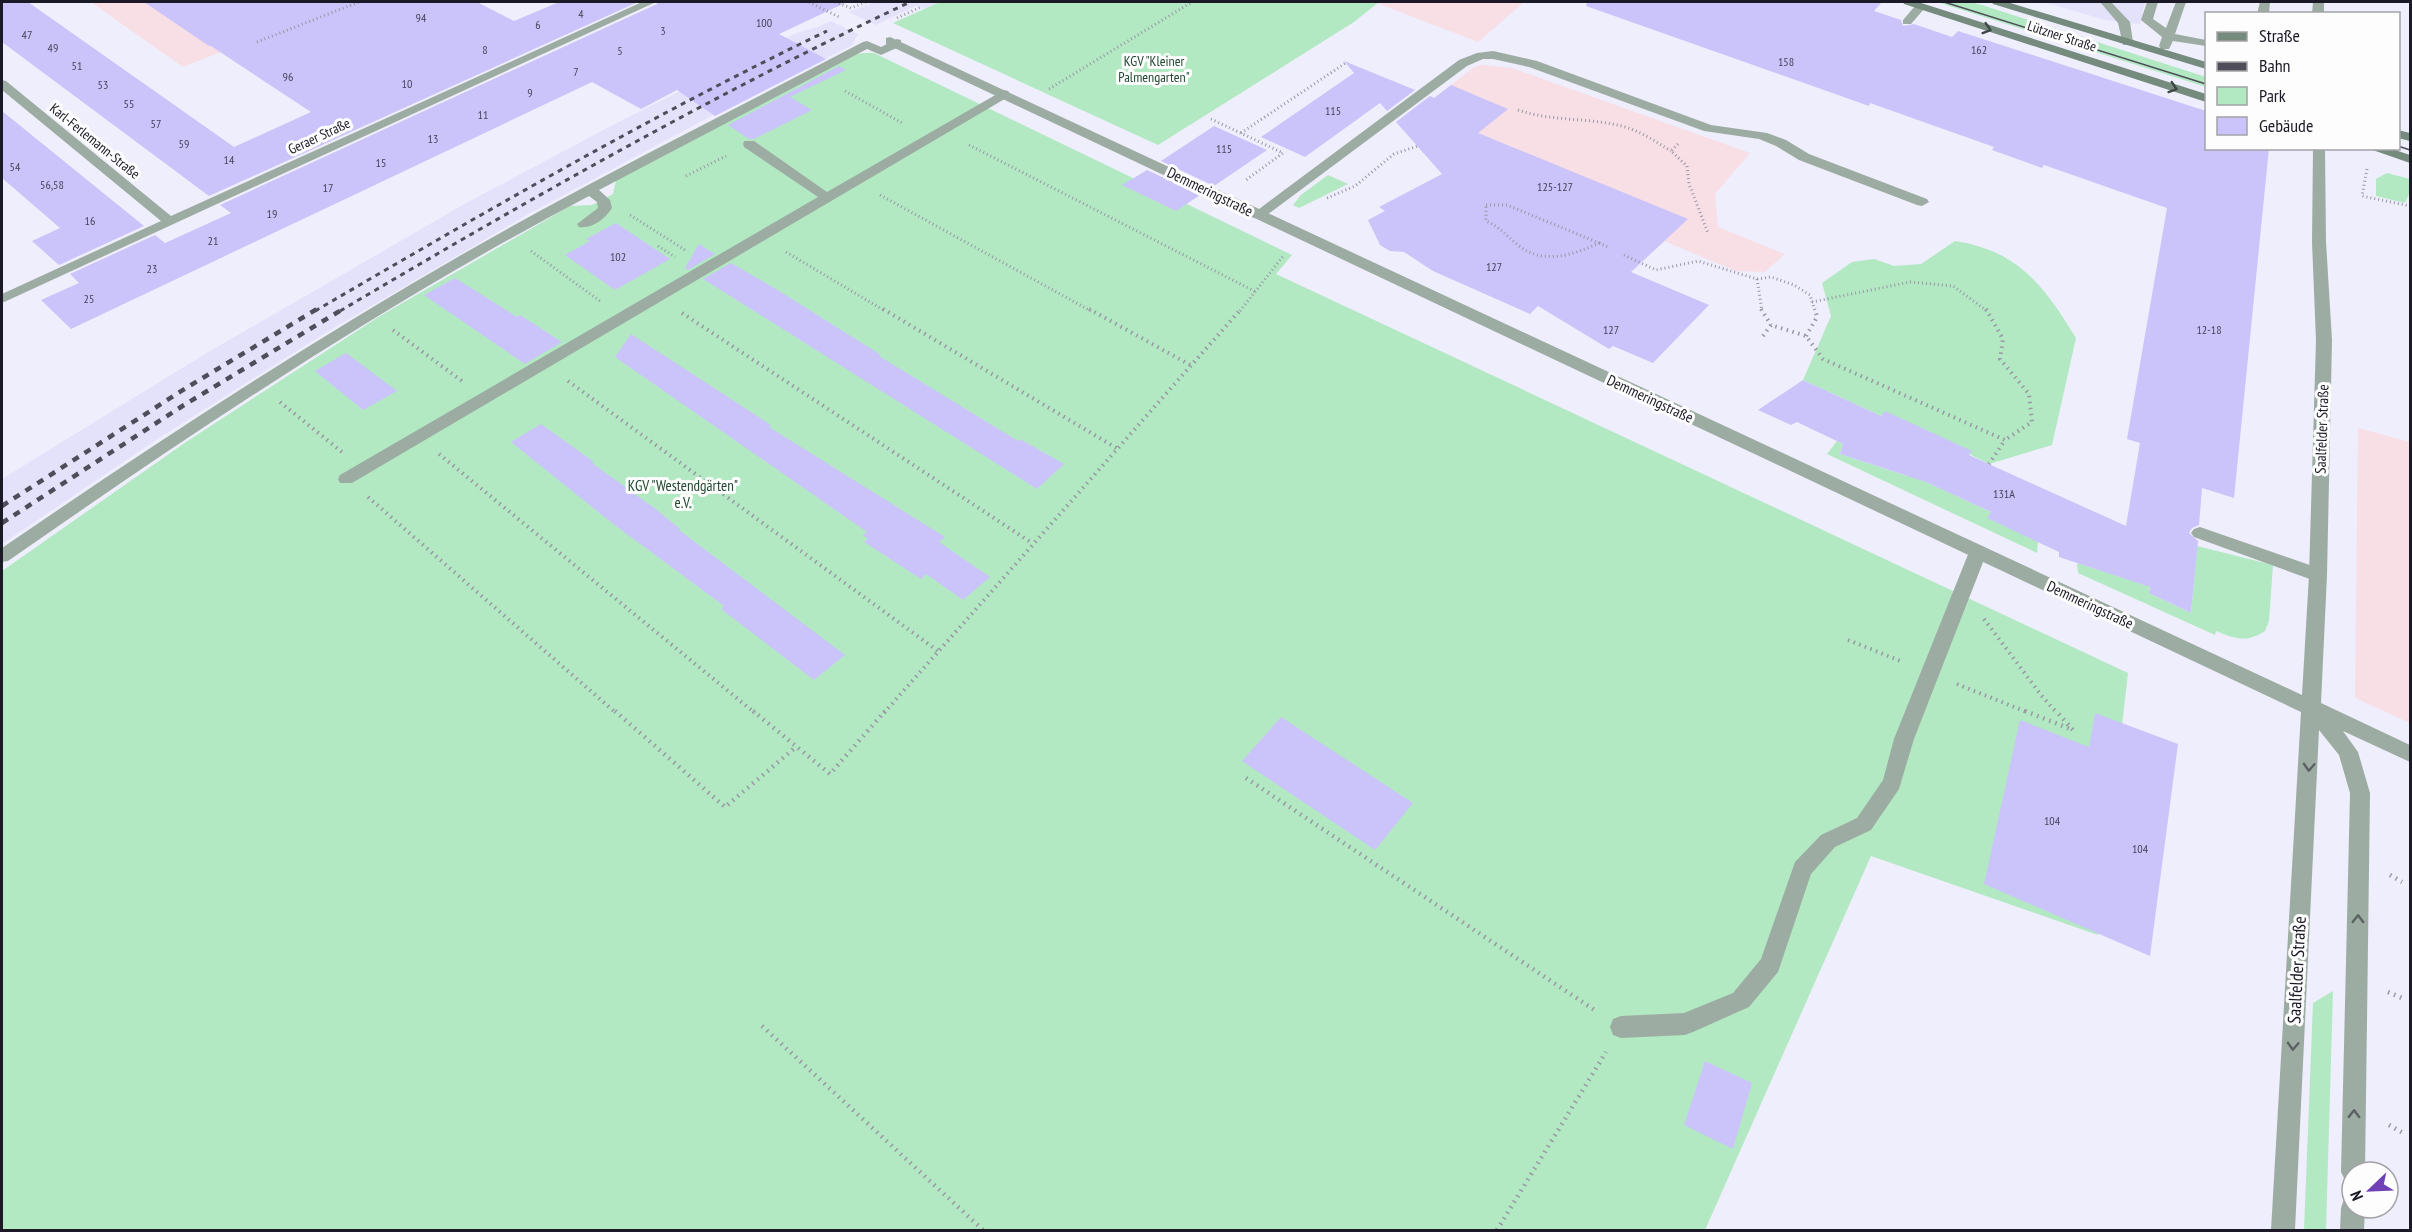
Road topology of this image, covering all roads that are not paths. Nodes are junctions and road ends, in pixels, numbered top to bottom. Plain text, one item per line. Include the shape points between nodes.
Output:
1 (650, 2) edge
2 (1908, 2) edge
3 (1997, 2) edge
4 (2105, 2) edge
5 (2153, 2) edge
6 (2181, 2) edge
7 (1920, 7) junction
8 (1907, 22) dead end
9 (2170, 37) junction
10 (2127, 42) junction
11 (2205, 43) edge
12 (2161, 52) junction
13 (2205, 66) edge
14 (2, 84) edge
15 (1004, 94) junction
16 (2205, 98) edge
17 (749, 144) road end
18 (2319, 150) edge
19 (2380, 150) edge
20 (2410, 159) edge
21 (590, 190) junction
22 (828, 198) junction
23 (1922, 202) dead end
24 (1258, 215) junction
25 (170, 221) junction
26 (584, 224) dead end
27 (2, 299) edge
28 (346, 479) road end
29 (2200, 533) dead end
30 (1978, 552) junction
31 (2, 556) edge
32 (2318, 575) junction
33 (2312, 709) junction
34 (2410, 754) edge
35 (1621, 1027) road end
36 (2353, 1160) edge
37 (2283, 1230) edge

1 - 25 street, Geraer Straße
2 - 7 main road, Lützner Straße
3 - 10 main road, Lützner Straße
4 - 10 street via 2124,22
5 - 9 street via 2147,20
6 - 9 street
7 - 8 street
7 -> 16 main road, Lützner Straße
9 - 11 street
9 - 12 street
10 - 12 main road, Lützner Straße
12 - 13 main road, Lützner Straße
14 - 25 street, Karl-Ferlemann-Straße
15 - 21 street, Demmeringstraße via 893,42 880,51 867,45
15 - 22 street
15 - 24 street, Demmeringstraße
17 - 22 street
18 - 32 street, Saalfelder Straße via 2324,340
19 - 20 main road
21 - 26 street via 604,199 604,211
21 - 31 street via 344,331 172,439
22 - 28 street
23 - 24 street via 1804,157 1762,136 1709,128 1506,56 1481,56 1463,63
24 - 30 street, Demmeringstraße
25 - 27 street, Geraer Straße
29 - 32 street
30 - 33 street, Demmeringstraße
30 - 35 street via 1929,673 1892,783 1864,824 1828,841 1802,869 1770,964 1741,1000 1685,1024
32 - 33 street, Saalfelder Straße
33 - 34 street, Demmeringstraße
36 -> 33 street via 2360,793 2348,752
33 -> 37 street, Saalfelder Straße

